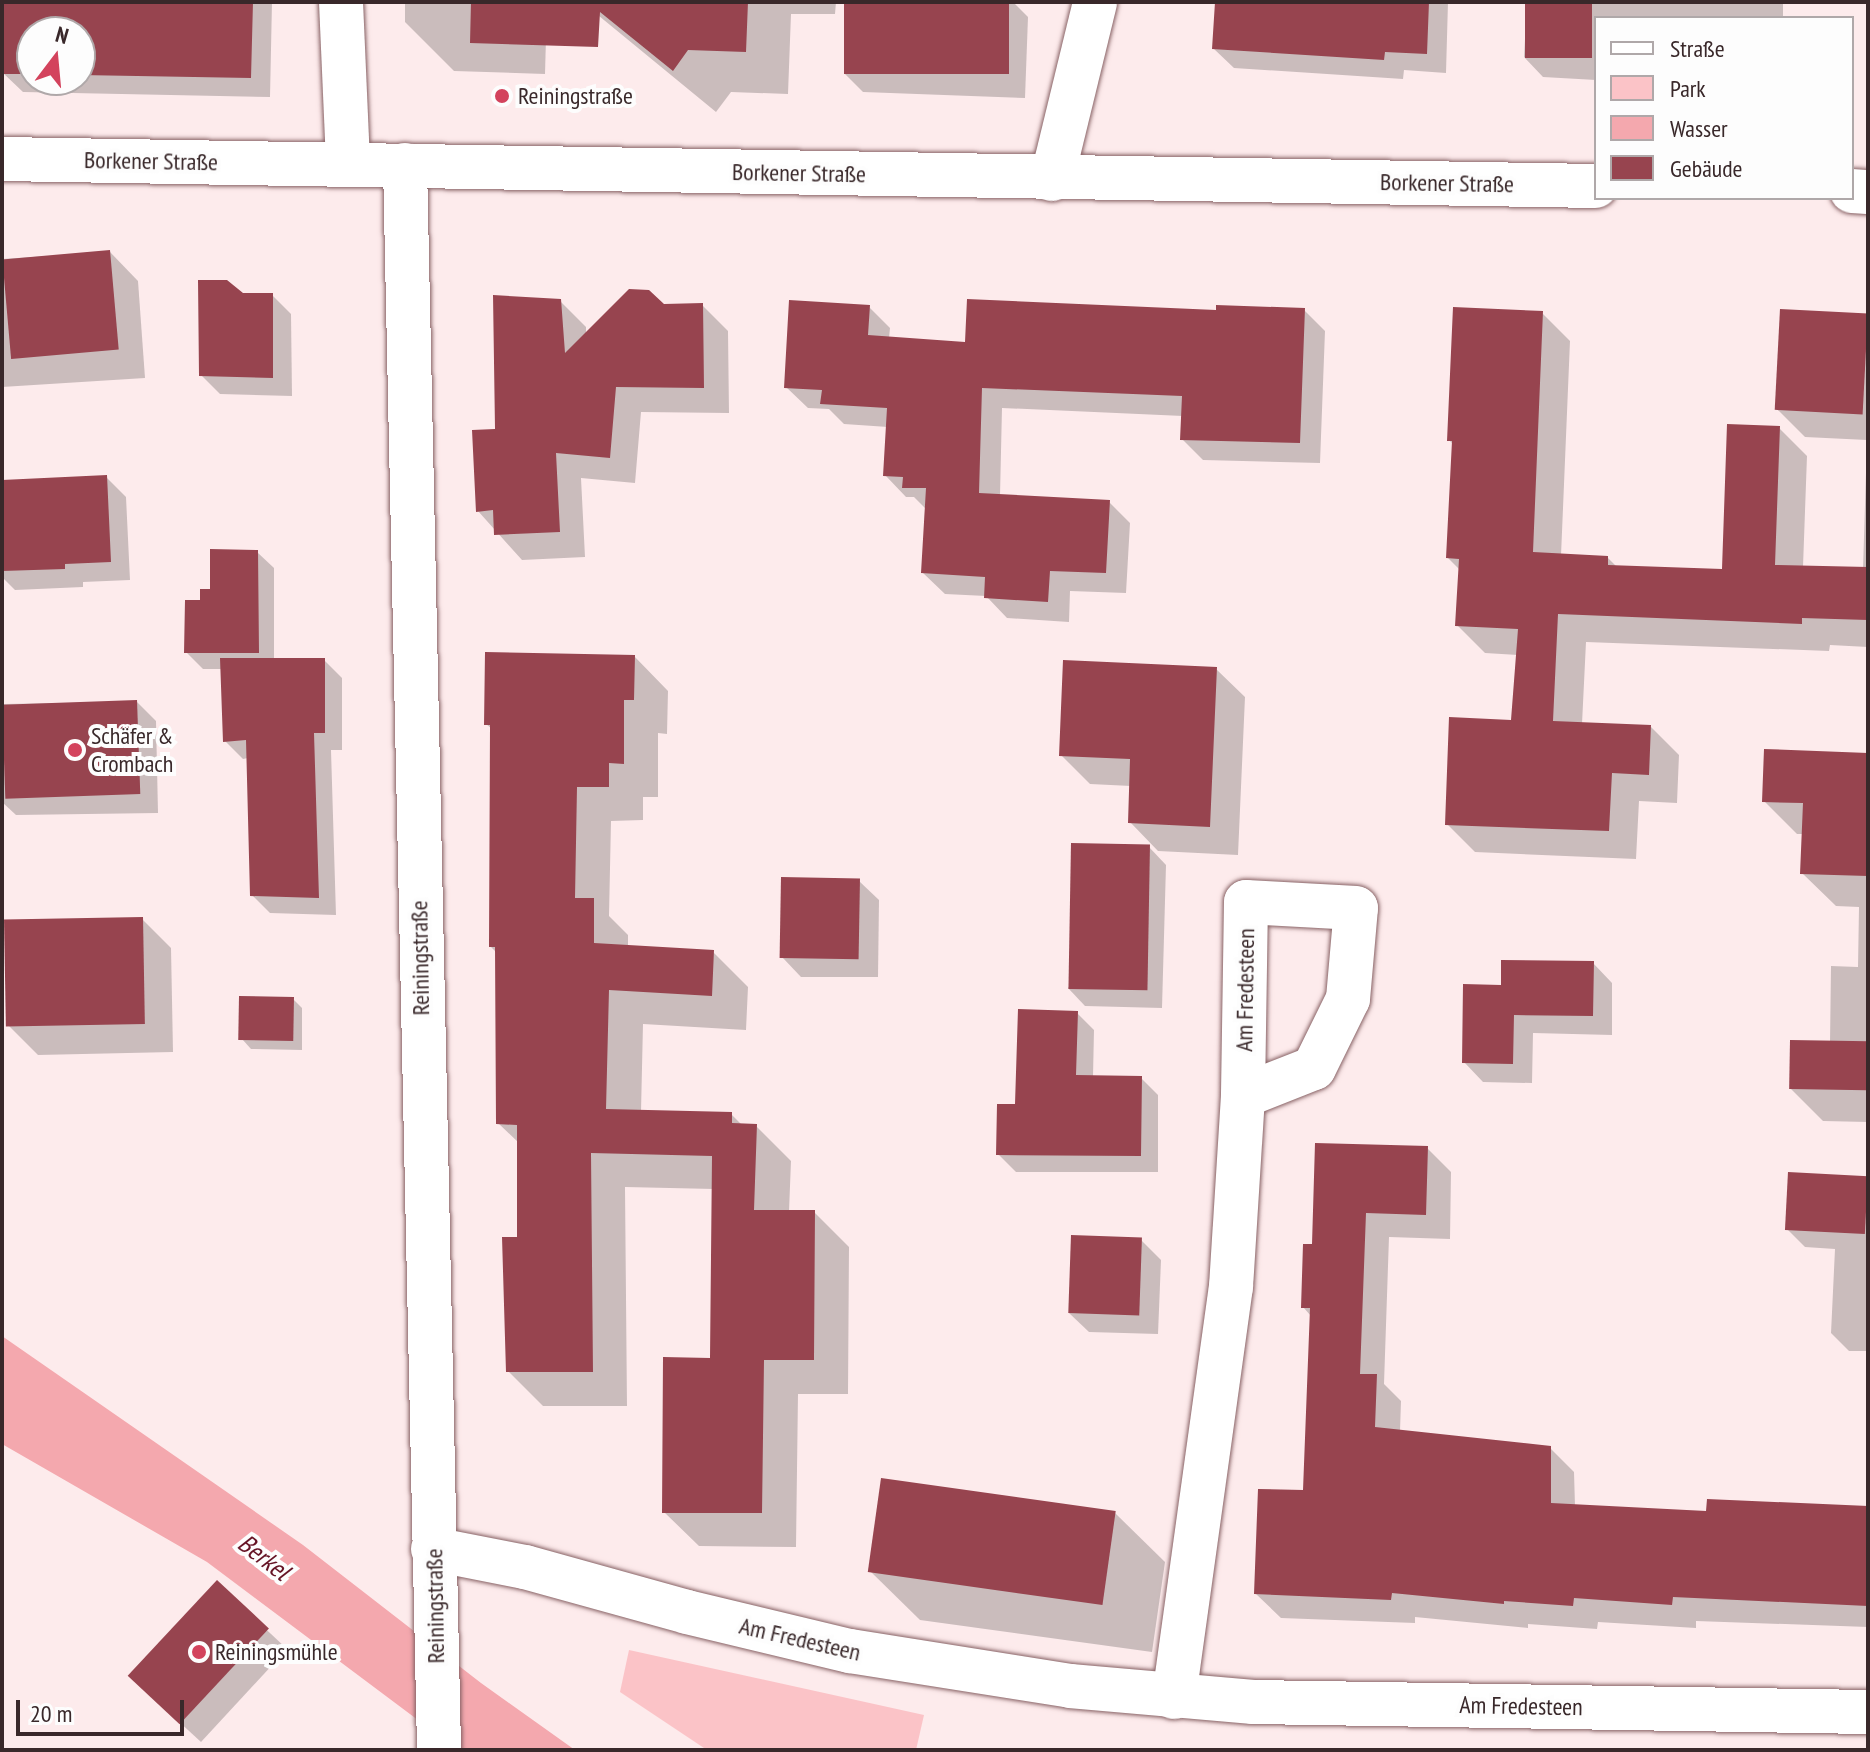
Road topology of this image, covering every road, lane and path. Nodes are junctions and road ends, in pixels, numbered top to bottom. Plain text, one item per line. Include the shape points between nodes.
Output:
1 (341, 2) edge
2 (1095, 2) edge
3 (2, 159) edge
4 (348, 164) junction
5 (405, 165) junction
6 (1052, 179) junction
7 (1594, 186) edge
8 (1243, 1096) dead end
9 (433, 1549) junction
10 (1174, 1697) junction
11 (1868, 1712) edge
12 (439, 1750) edge

1 - 4 street
2 - 6 street
3 - 4 street, Borkener Straße
4 - 5 street, Borkener Straße
5 - 6 street, Borkener Straße
5 - 9 street, Reiningstraße
6 - 7 street, Borkener Straße
8 - 10 street via 1231,1287
9 - 10 street, Am Fredesteen via 525,1567 850,1651 996,1676
9 - 12 street, Reiningstraße
10 - 11 street, Am Fredesteen

